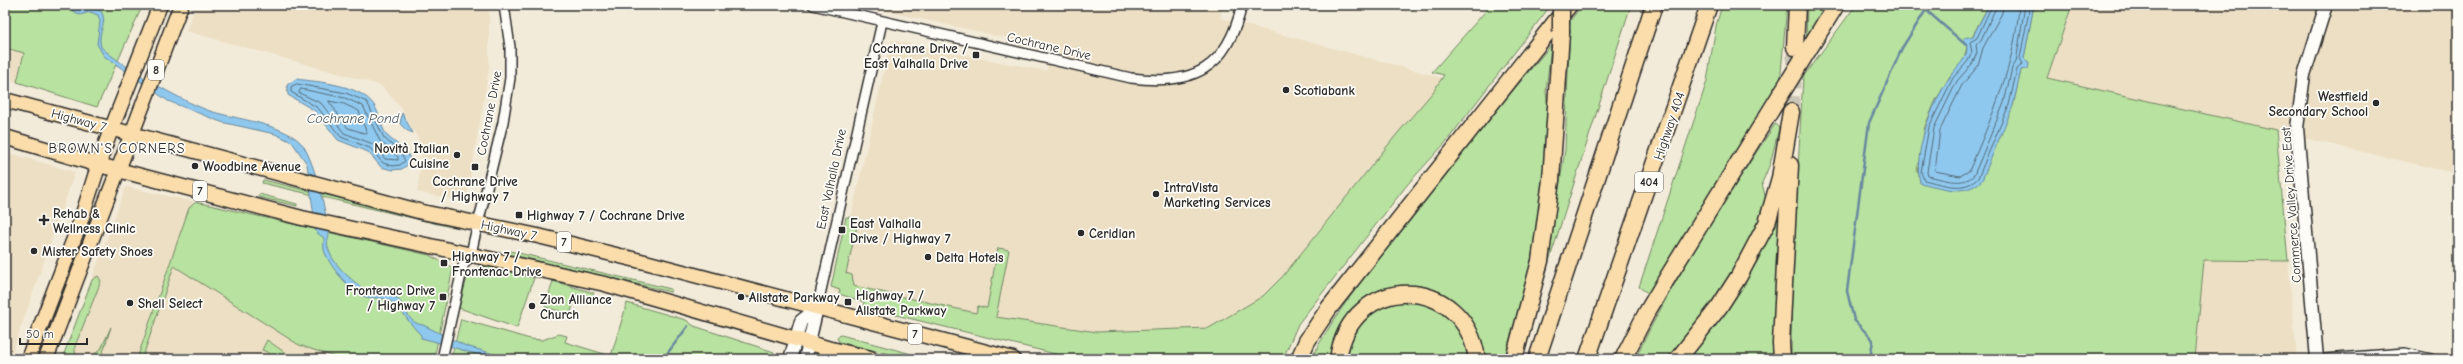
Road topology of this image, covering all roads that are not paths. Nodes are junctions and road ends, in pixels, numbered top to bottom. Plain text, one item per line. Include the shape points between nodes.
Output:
1 (160, 5) edge
2 (181, 5) edge
3 (506, 5) edge
4 (813, 5) edge
5 (1242, 5) edge
6 (1562, 5) edge
7 (1569, 5) edge
8 (1654, 5) edge
9 (1709, 5) edge
10 (1797, 5) edge
11 (1836, 5) edge
12 (1848, 5) edge
13 (2326, 5) edge
14 (882, 22) junction
15 (1795, 47) tunnel mouth
16 (5, 100) edge
17 (1763, 123) junction
18 (112, 129) junction
19 (131, 135) junction
20 (5, 137) edge
21 (98, 165) junction
22 (117, 169) junction
23 (479, 223) junction
24 (471, 254) junction
25 (817, 308) junction
26 (796, 338) junction
27 (810, 343) junction
28 (867, 358) edge
29 (28, 359) edge
30 (46, 359) edge
31 (442, 359) edge
32 (790, 359) edge
33 (805, 359) edge
34 (1013, 359) edge
35 (1299, 359) edge
36 (1338, 359) edge
37 (1477, 359) edge
38 (1514, 359) edge
39 (1537, 359) edge
40 (1587, 359) edge
41 (1623, 359) edge
42 (1678, 359) edge
43 (1782, 359) edge
44 (2316, 359) edge
45 (2324, 359) edge
46 (2431, 359) edge

1 - 18 main road, 8
2 - 19 main road, 8
3 - 23 street, Cochrane Drive via 510,78 503,122
4 - 14 street, Cochrane Drive
5 - 14 street, Cochrane Drive via 1238,24 1229,42 1217,60 1206,70 1174,80 1156,81 1131,78
6 - 38 highway, bridge via 1551,180 1541,253
7 - 35 highway via 1329,308 1307,340
8 - 39 highway
9 - 40 highway, Highway 404 / 404
10 - 15 highway
11 - 17 highway
12 - 17 highway
13 - 44 street, Commerce Valley Drive East via 2304,75 2298,128
14 - 25 street, East Valhalla Drive
16 - 18 main road, Highway 7 / 7
17 - 41 highway via 1650,306
18 - 19 main road, Highway 7 / 7
18 - 21 main road, 8
19 - 22 main road, 8
19 - 23 main road, Highway 7 / 7 via 422,212
20 - 21 main road, 7
21 - 22 main road, 7
21 - 29 main road, 8 via 80,223
22 - 24 main road, 7 via 330,225
22 - 30 main road, 8
23 - 24 street, Cochrane Drive
23 - 25 main road, Highway 7 / 7 via 649,263
24 - 26 main road, 7 via 605,284
24 - 31 street, Cochrane Drive via 463,266
25 - 26 street via 802,321
25 - 27 street, East Valhalla Drive
25 - 34 main road, Highway 7 / 7
26 - 27 main road, 7
26 - 32 street
27 - 28 main road, 7
27 - 33 street
36 - 37 highway via 1340,343 1355,316 1386,296 1409,294 1426,296 1442,302 1454,312 1470,333
42 - 43 highway via 1719,307 1767,223 1780,178 1791,116
45 - 46 street via 2405,353

